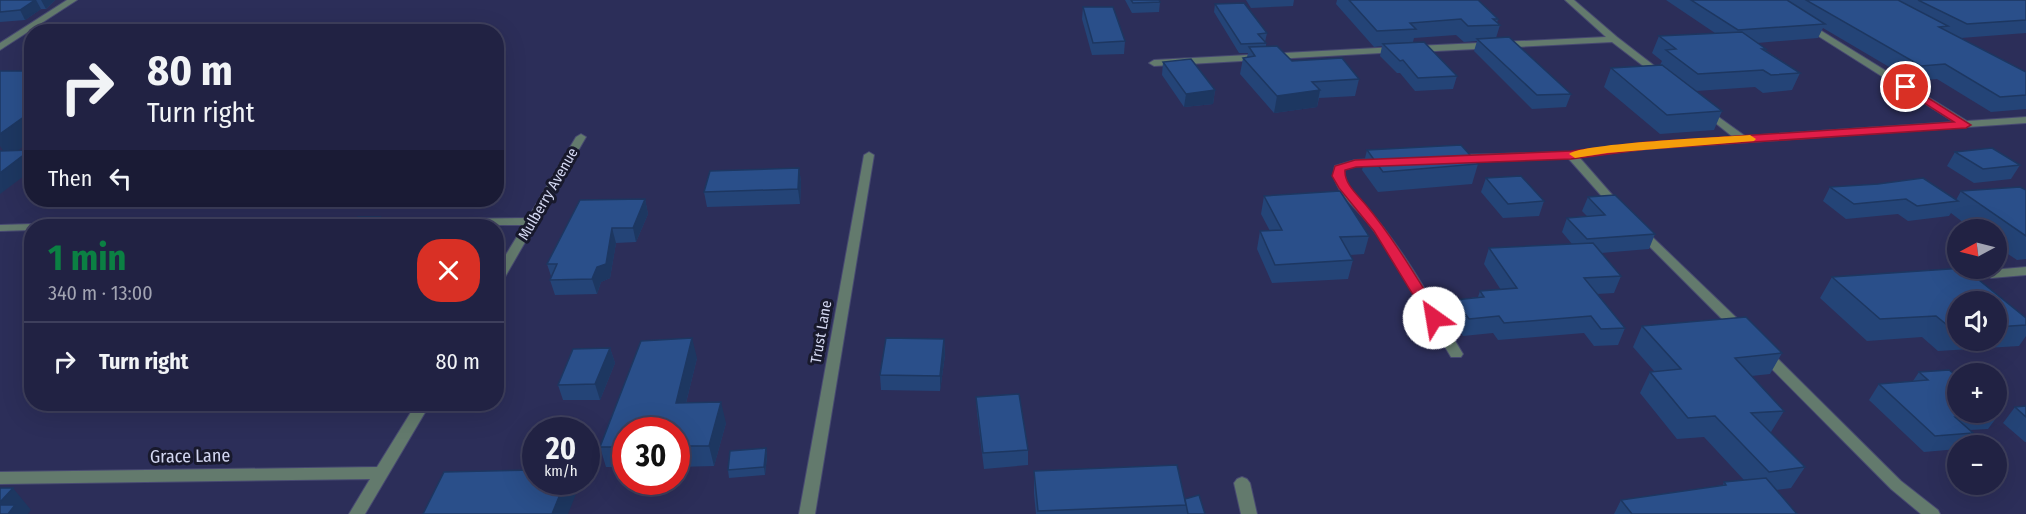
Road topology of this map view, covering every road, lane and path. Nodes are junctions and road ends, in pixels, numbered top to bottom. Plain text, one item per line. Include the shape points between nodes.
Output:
1 (73, 0) edge
2 (1569, 0) edge
3 (1796, 18) edge
4 (36, 24) edge
5 (24, 32) edge
6 (1614, 39) junction
7 (0, 47) edge
8 (1154, 63) dead end
9 (1672, 83) edge
10 (1698, 104) edge
11 (2026, 120) edge
12 (1966, 125) junction
13 (581, 138) dead end
14 (1742, 139) junction
15 (869, 155) dead end
16 (1571, 155) junction
17 (1450, 158) edge
18 (1390, 161) edge
19 (504, 221) edge
20 (533, 221) junction
21 (24, 227) edge
22 (0, 228) edge
23 (504, 269) edge
24 (2026, 271) edge
25 (2007, 273) edge
26 (1456, 354) dead end
27 (419, 411) edge
28 (381, 473) junction
29 (0, 478) edge
30 (1242, 483) dead end
31 (357, 514) edge
32 (807, 514) edge
33 (1249, 514) edge
34 (1932, 514) edge

1 - 4 street
2 - 6 street
3 - 12 street
5 - 7 street
6 - 8 street
6 - 9 street
10 - 14 street
11 - 12 street
12 - 14 street
13 - 20 street, Mulberry Avenue
14 - 16 street
15 - 32 street, Trust Lane
16 - 17 street
16 - 34 street via 1631,222 1896,485
18 - 26 street via 1355,163 1339,168 1338,176 1380,229
19 - 20 street
20 - 23 street, Mulberry Avenue
21 - 22 street
24 - 25 street
27 - 28 street
28 - 29 street, Grace Lane
28 - 31 street
30 - 33 street

